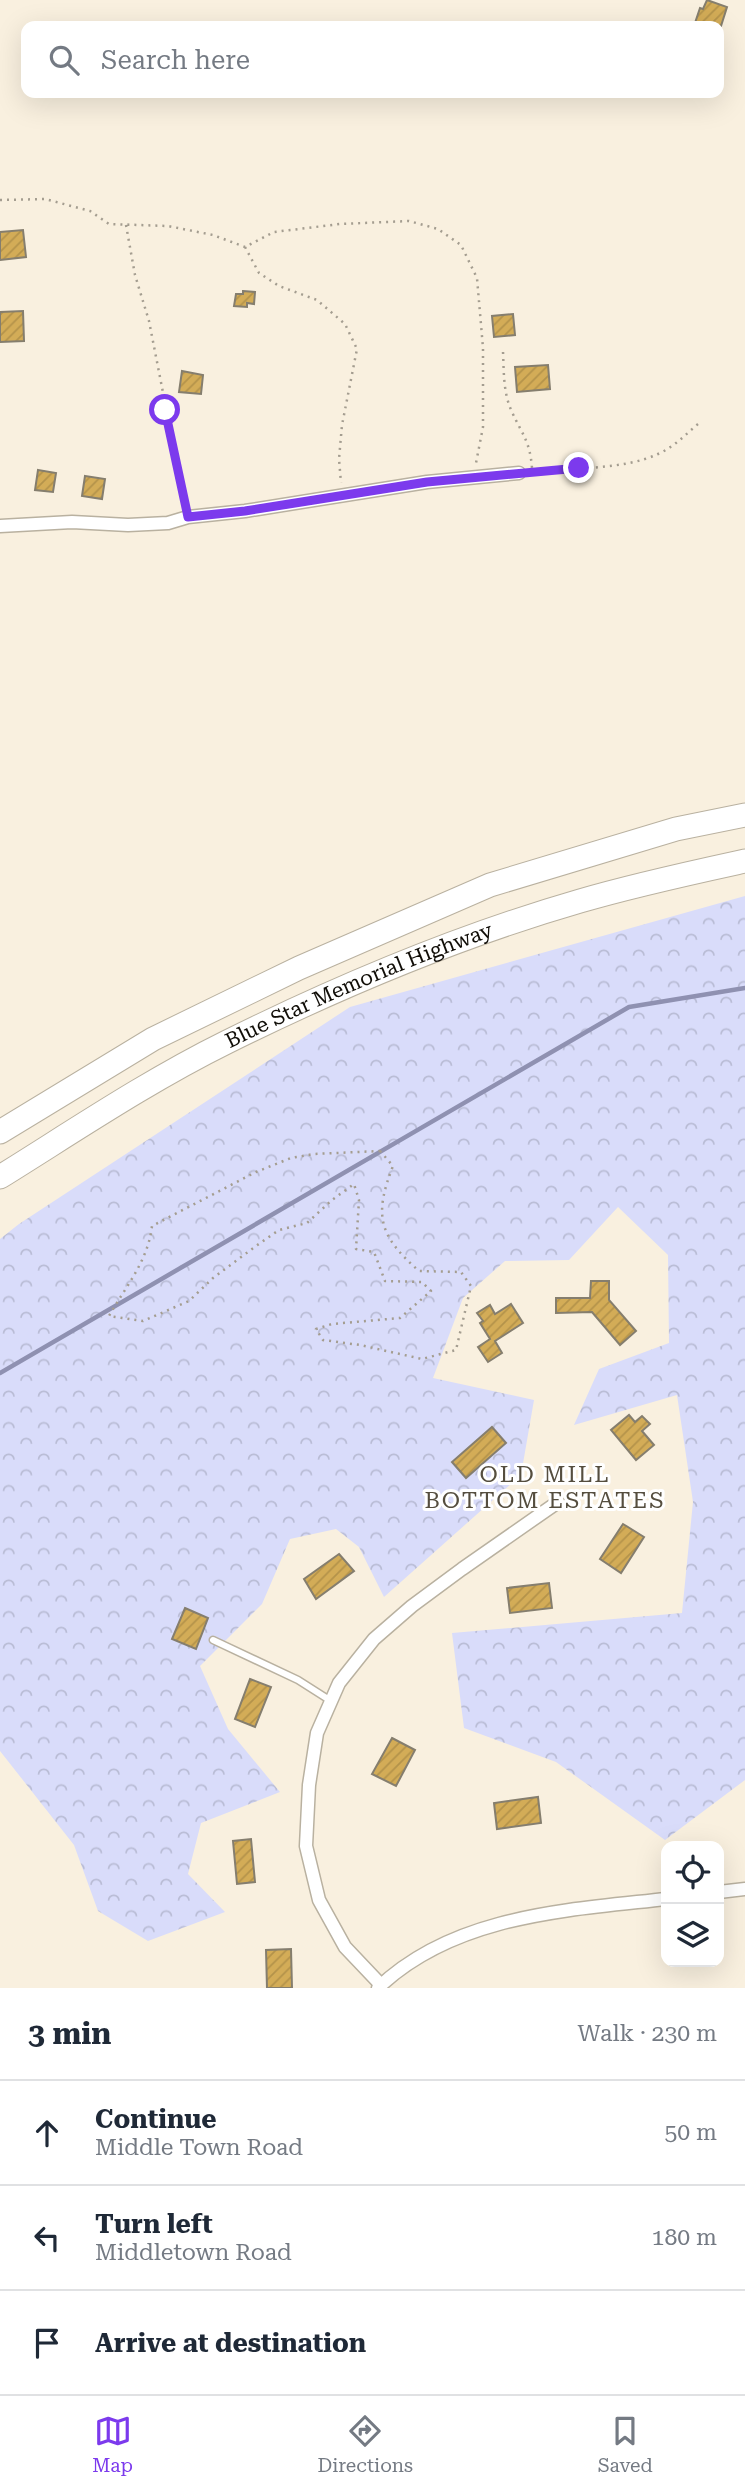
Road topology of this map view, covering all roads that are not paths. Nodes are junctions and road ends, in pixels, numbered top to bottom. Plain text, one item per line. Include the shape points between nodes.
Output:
1 (519, 473) dead end
2 (0, 526) edge
3 (745, 815) edge
4 (745, 861) edge
5 (0, 1132) edge
6 (0, 1177) edge
7 (558, 1502) dead end
8 (213, 1640) dead end
9 (331, 1701) junction
10 (745, 1889) edge
11 (724, 1891) edge
12 (661, 1900) edge
13 (380, 1986) edge

1 - 2 street via 427,482 168,523
3 - 5 highway, Blue Star Memorial Highway via 676,829 478,891 299,968 153,1039
4 - 6 highway, Blue Star Memorial Highway via 513,922 367,978 225,1042
7 - 9 street via 462,1569 374,1639
8 - 9 lane via 298,1680
9 - 13 street via 317,1733 306,1846 319,1900 345,1947
10 - 11 street
12 - 13 street via 569,1910 476,1930 429,1951

